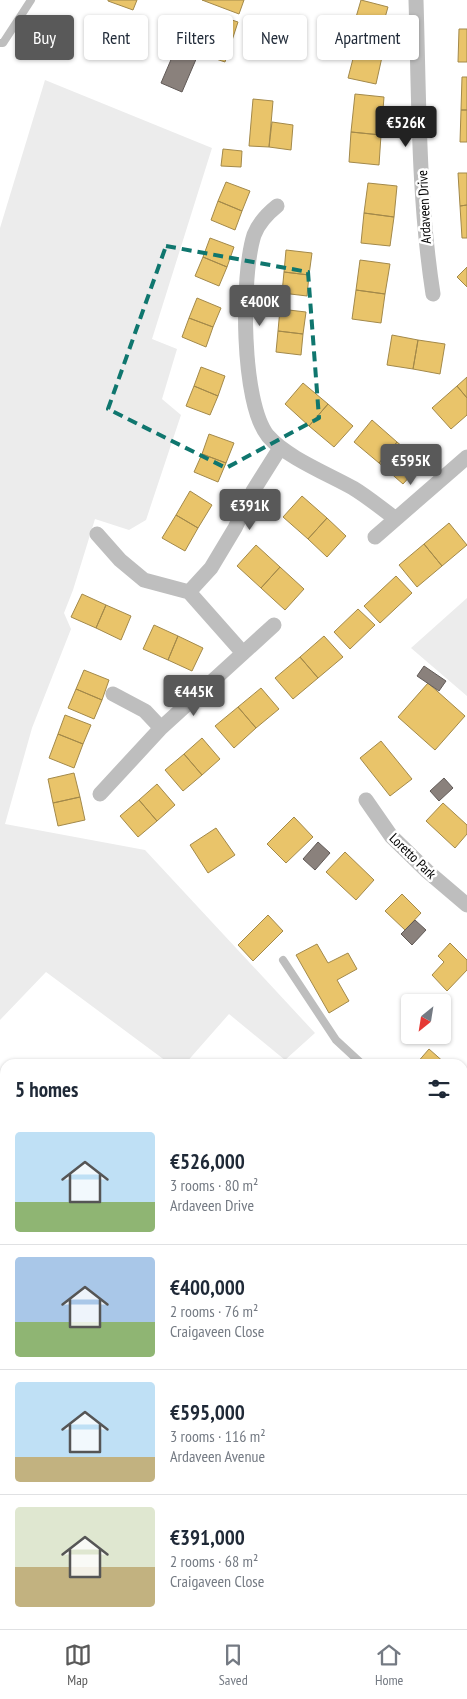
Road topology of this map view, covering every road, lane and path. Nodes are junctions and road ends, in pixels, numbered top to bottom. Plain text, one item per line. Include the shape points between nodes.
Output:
1 (31, 0) edge
2 (416, 0) edge
3 (0, 43) edge
4 (277, 206) dead end
5 (433, 294) dead end
6 (280, 448) junction
7 (467, 456) edge
8 (396, 519) junction
9 (98, 534) dead end
10 (375, 537) dead end
11 (189, 592) junction
12 (274, 625) dead end
13 (243, 652) junction
14 (113, 694) dead end
15 (161, 728) junction
16 (100, 794) dead end
17 (366, 800) dead end
18 (467, 905) edge
19 (283, 960) dead end
20 (357, 1059) edge

1 - 3 lane
2 - 5 street, Ardaveen Drive via 422,196
4 - 6 street via 262,219 254,235 244,324 255,412 268,436
6 - 8 street via 355,489
6 - 11 street via 211,568
7 - 8 street
8 - 10 street
9 - 11 street via 120,560 144,580
11 - 13 street
12 - 13 street
13 - 15 street
14 - 15 street via 145,711
15 - 16 street
17 - 18 street, Loretto Park via 391,836
19 - 20 lane via 336,1040

